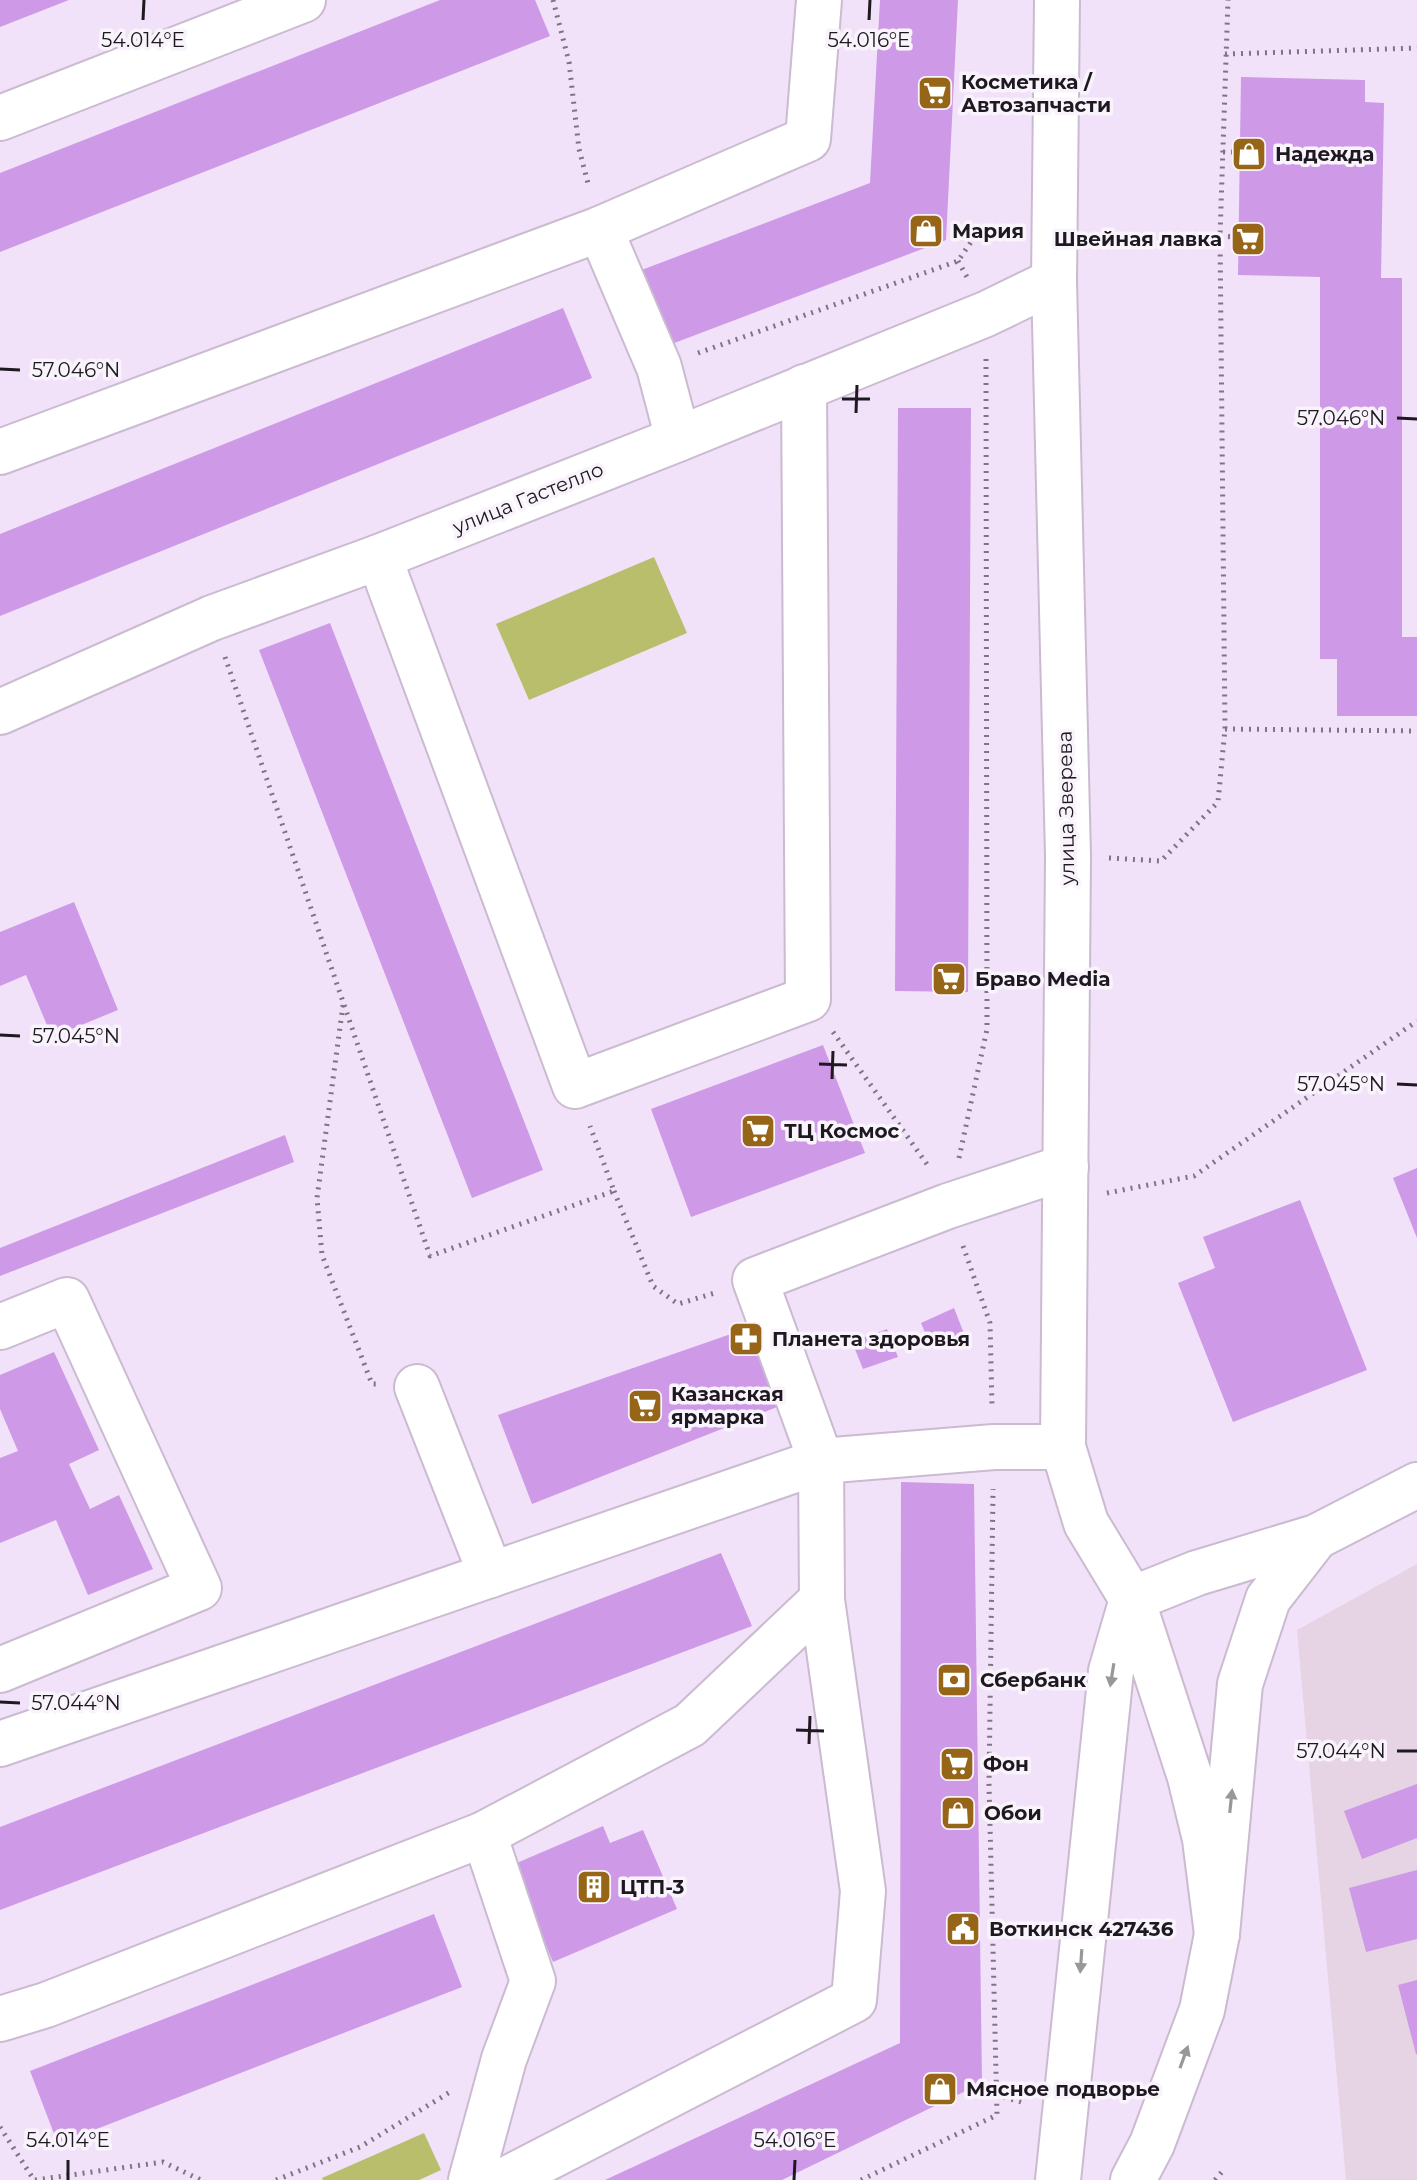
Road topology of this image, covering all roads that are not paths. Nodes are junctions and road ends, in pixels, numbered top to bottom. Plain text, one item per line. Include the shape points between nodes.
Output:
1 (303, 0) edge
2 (819, 0) edge
3 (1057, 0) edge
4 (0, 118) edge
5 (600, 229) junction
6 (1054, 281) junction
7 (804, 387) junction
8 (678, 439) junction
9 (0, 452) edge
10 (379, 557) junction
11 (0, 712) edge
12 (1066, 1182) junction
13 (0, 1327) edge
14 (417, 1387) road end
15 (1063, 1447) junction
16 (821, 1461) junction
17 (1417, 1485) edge
18 (1316, 1537) junction
19 (491, 1575) junction
20 (1132, 1599) junction
21 (822, 1600) junction
22 (0, 1670) edge
23 (0, 1744) edge
24 (484, 1834) junction
25 (1217, 1934) junction
26 (0, 2019) edge
27 (1055, 2178) edge
28 (471, 2180) edge
29 (505, 2180) edge
30 (1133, 2180) edge

1 - 4 main road
2 - 5 main road via 808,139
3 - 6 main road, улица Зверева
5 - 8 main road via 659,367
5 - 9 main road
6 - 7 main road, улица Гастелло
6 - 12 main road, улица Зверева via 1068,856
7 - 8 main road, улица Гастелло
7 - 10 main road via 808,999 575,1086
8 - 10 main road, улица Гастелло
10 - 11 main road, улица Гастелло via 212,618
12 - 15 main road, улица Зверева
12 - 16 main road via 948,1206 755,1280
13 - 22 main road via 67,1300 199,1588
14 - 19 main road
15 - 16 main road
15 - 20 main road, улица Зверева via 1086,1523
16 - 19 main road
16 - 21 main road
17 - 18 main road
18 - 20 main road
25 -> 18 main road via 1240,1684 1268,1599
19 - 23 main road
20 - 25 main road, улица Зверева via 1190,1777 1205,1839
20 -> 27 main road via 1111,1671
21 - 24 main road via 690,1725
21 - 29 main road via 863,1891 854,2000
24 - 26 main road
24 - 28 main road via 533,1981 504,2059
30 -> 25 main road via 1152,2144 1202,2010

